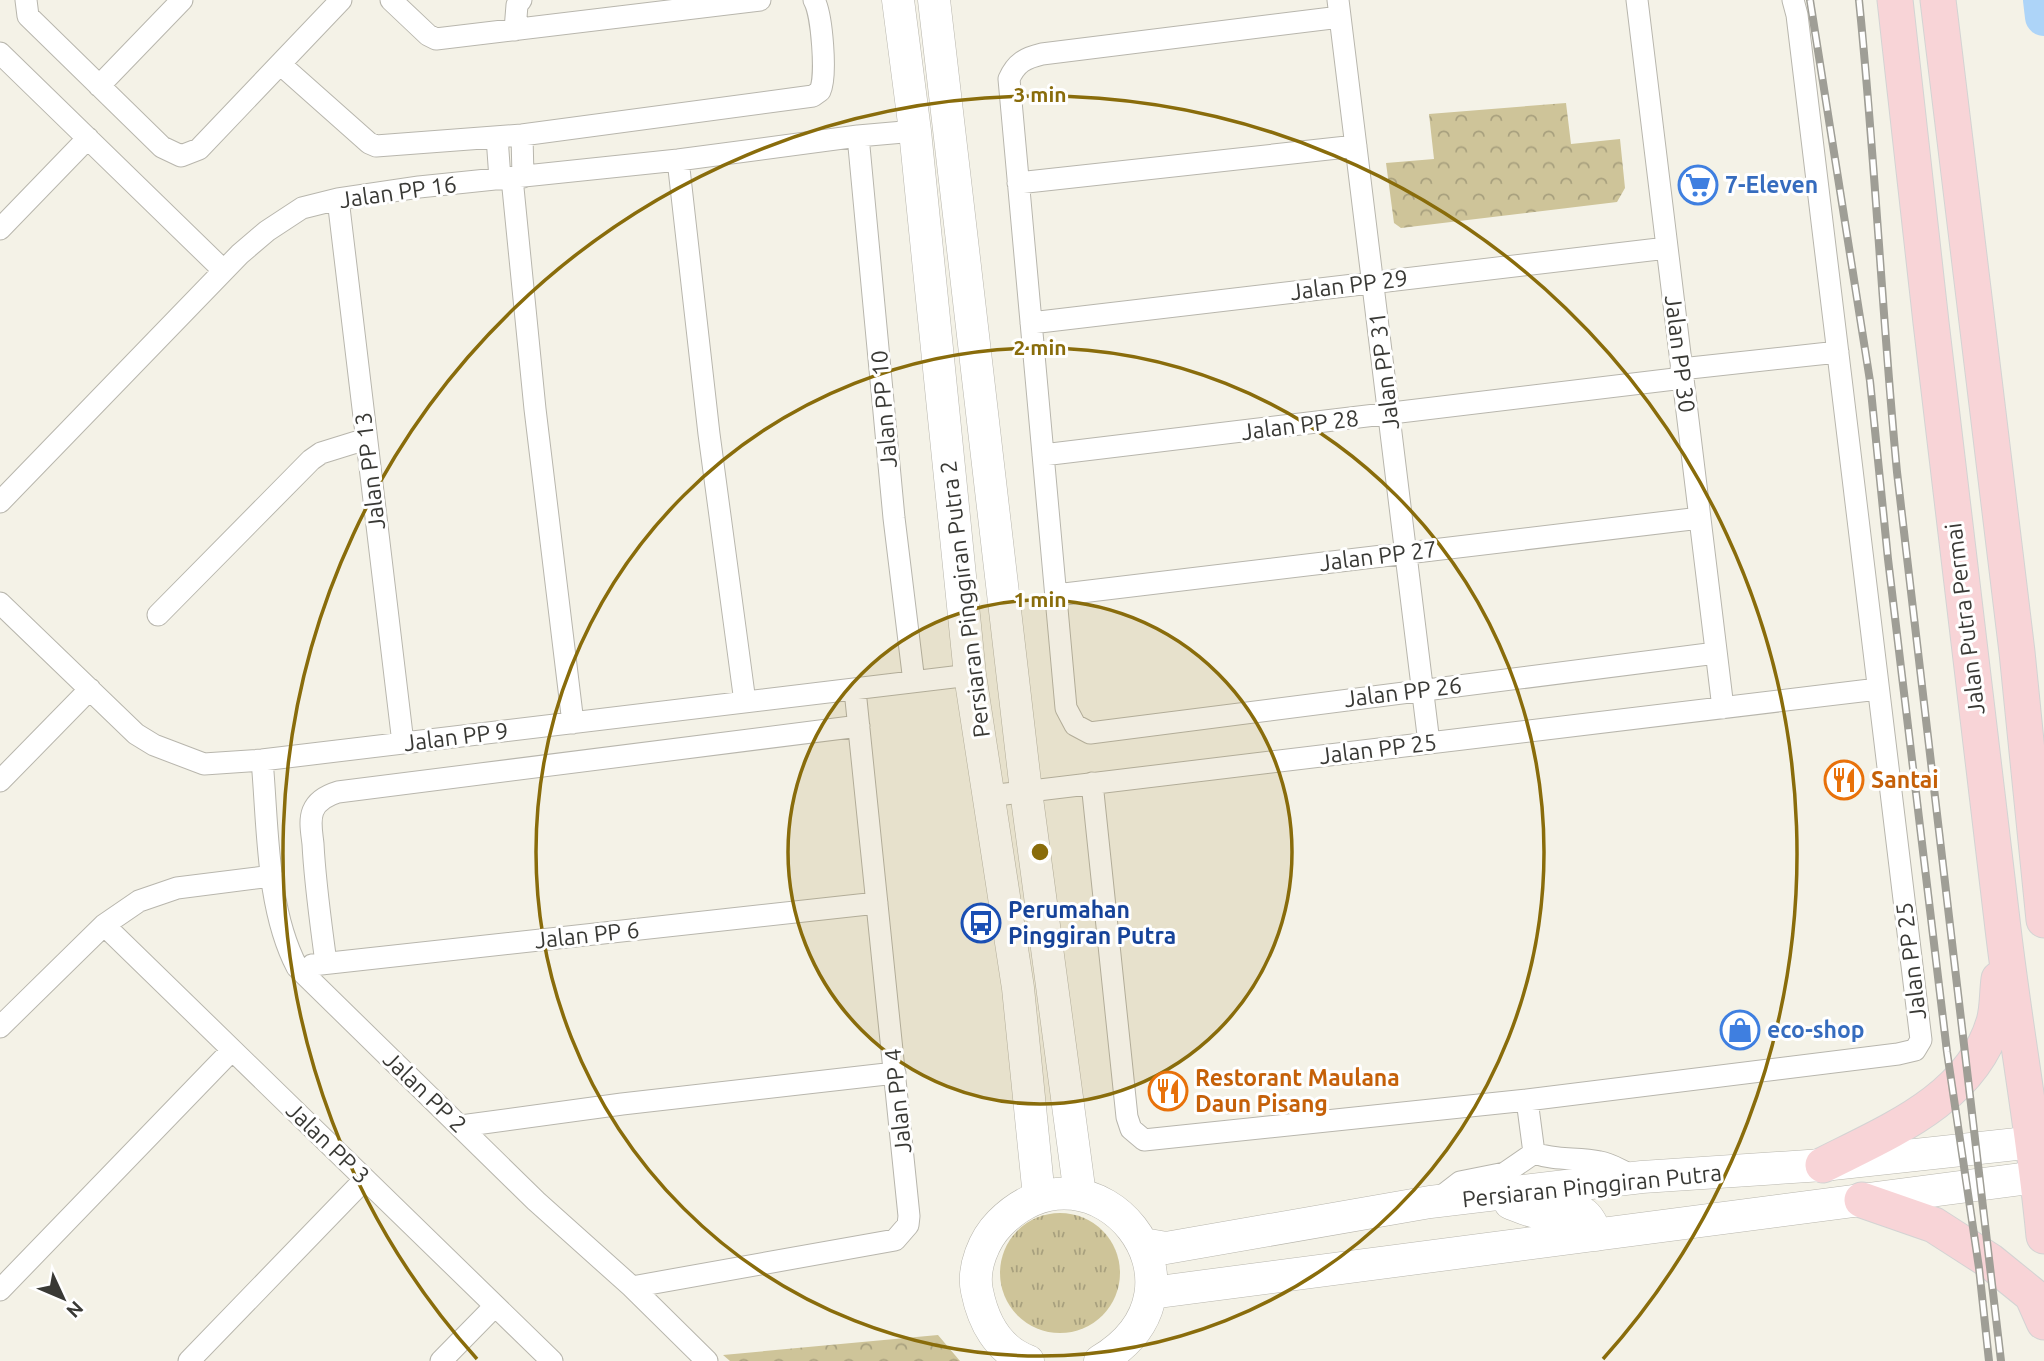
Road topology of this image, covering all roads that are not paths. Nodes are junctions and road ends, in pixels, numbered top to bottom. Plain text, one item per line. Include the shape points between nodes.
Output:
1 (26, 0) edge
2 (182, 0) edge
3 (341, 0) edge
4 (391, 0) edge
5 (521, 0) edge
6 (761, 0) edge
7 (814, 0) edge
8 (934, 0) edge
9 (1638, 0) edge
10 (1793, 0) edge
11 (1895, 0) edge
12 (1938, 0) edge
13 (1956, 0) edge
14 (905, 1) edge
15 (1339, 9) edge
16 (515, 30) junction
17 (0, 53) edge
18 (280, 64) junction
19 (99, 86) junction
20 (915, 131) junction
21 (522, 135) junction
22 (858, 136) junction
23 (497, 137) junction
24 (88, 138) junction
25 (1356, 146) junction
26 (678, 160) junction
27 (512, 178) junction
28 (1018, 183) junction
29 (338, 199) junction
30 (0, 229) edge
31 (1667, 248) junction
32 (223, 270) junction
33 (1373, 283) junction
34 (1972, 289) junction
35 (1031, 323) junction
36 (1838, 352) junction
37 (1682, 373) junction
38 (1389, 414) junction
39 (366, 439) junction
40 (1043, 455) junction
41 (0, 502) edge
42 (1700, 518) junction
43 (1406, 553) junction
44 (1056, 594) junction
45 (0, 603) edge
46 (158, 615) dead end
47 (1716, 653) junction
48 (970, 675) junction
49 (914, 682) junction
50 (90, 689) junction
51 (1423, 689) junction
52 (855, 690) junction
53 (1878, 690) junction
54 (745, 702) junction
55 (1723, 708) junction
56 (573, 723) junction
57 (859, 726) junction
58 (403, 743) junction
59 (1429, 743) junction
60 (2027, 750) junction
61 (262, 760) junction
62 (0, 781) edge
63 (1092, 783) junction
64 (1026, 791) junction
65 (989, 796) junction
66 (2044, 815) edge
67 (272, 876) junction
68 (877, 903) junction
69 (2044, 920) edge
70 (104, 925) junction
71 (2003, 929) junction
72 (326, 964) junction
73 (297, 967) junction
74 (0, 1027) edge
75 (232, 1050) junction
76 (895, 1073) junction
77 (1527, 1100) junction
78 (461, 1126) junction
79 (2039, 1142) edge
80 (1534, 1153) junction
81 (1824, 1165) junction
82 (1642, 1177) junction
83 (2041, 1177) edge
84 (365, 1179) junction
85 (1080, 1195) junction
86 (1039, 1197) junction
87 (1492, 1197) junction
88 (1862, 1200) junction
89 (1430, 1202) junction
90 (1595, 1235) junction
91 (2044, 1236) edge
92 (1143, 1244) junction
93 (632, 1287) junction
94 (0, 1290) edge
95 (1151, 1293) junction
96 (495, 1306) junction
97 (2044, 1322) edge
98 (189, 1361) edge
99 (441, 1361) edge
100 (552, 1361) edge
101 (708, 1361) edge
102 (1028, 1361) edge
103 (1100, 1361) edge

1 - 19 street via 28,16
2 - 19 street
3 - 18 street
4 - 16 street via 433,38
5 - 16 street
6 - 16 street
7 - 21 street via 824,76 820,91 813,96
8 - 64 street, Persiaran Pinggiran Putra 2
9 - 31 street, Jalan PP 30
10 - 36 street
11 - 71 main road, Jalan Putra Permai
12 - 34 main road, Jalan Putra Permai
13 - 34 main road via 1975,180
14 - 20 street, Persiaran Pinggiran Putra 2
15 - 25 street, Jalan PP 31
15 - 28 street via 1026,58 1014,67 1009,79
17 - 24 street
18 - 19 street via 199,149 181,156 162,147
18 - 23 street via 376,146
20 - 22 street, Jalan PP 16
20 - 48 street, Persiaran Pinggiran Putra 2
21 - 23 street
21 - 27 street
22 - 26 street, Jalan PP 16
22 - 49 street, Jalan PP 10
23 - 27 street
24 - 30 street
24 - 32 street
25 - 28 street
25 - 33 street, Jalan PP 31
26 - 27 street, Jalan PP 16
26 - 54 street
27 - 29 street, Jalan PP 16
27 - 56 street
28 - 35 street
29 - 32 street, Jalan PP 16 via 302,208 267,231
29 - 39 street, Jalan PP 13
31 - 33 street, Jalan PP 29
31 - 37 street, Jalan PP 30
32 - 41 street, Jalan PP 16
33 - 35 street, Jalan PP 29
33 - 38 street, Jalan PP 31
34 - 60 main road, Jalan Putra Permai
35 - 40 street
36 - 37 street, Jalan PP 28
36 - 53 street
37 - 38 street, Jalan PP 28
37 - 42 street, Jalan PP 30
38 - 40 street, Jalan PP 28
38 - 43 street, Jalan PP 31
39 - 46 street via 311,460
39 - 58 street, Jalan PP 13
40 - 44 street
42 - 43 street, Jalan PP 27
42 - 47 street, Jalan PP 30
43 - 44 street, Jalan PP 27
43 - 51 street, Jalan PP 31
44 - 51 street, Jalan PP 26 via 1066,708 1075,725 1090,733
45 - 50 street, Jalan PP 9
47 - 51 street, Jalan PP 26
47 - 55 street, Jalan PP 30
48 - 49 street, Jalan PP 9
48 - 65 street, Persiaran Pinggiran Putra 2
49 - 52 street, Jalan PP 9
50 - 61 street, Jalan PP 9 via 136,734 172,754 204,764
50 - 62 street
51 - 59 street, Jalan PP 31
52 - 54 street, Jalan PP 9
52 - 57 street, Jalan PP 4
53 - 55 street, Jalan PP 25
53 - 77 street, Jalan PP 25 via 1921,1040 1915,1050
54 - 56 street, Jalan PP 9
55 - 59 street, Jalan PP 25
56 - 58 street, Jalan PP 9
57 - 68 street, Jalan PP 4
57 - 72 street via 328,795 313,811 312,822
58 - 61 street, Jalan PP 9
59 - 63 street, Jalan PP 25
60 - 66 main road
60 - 69 main road, Jalan Putra Permai
61 - 67 street, Jalan PP 2
63 - 64 street
63 - 77 street, Jalan PP 25 via 1127,1117 1136,1135 1158,1141
64 - 65 street
64 - 85 street, Persiaran Pinggiran Putra 2
65 - 86 street, Persiaran Pinggiran Putra 2 via 1018,988
67 - 70 street via 177,888 139,901
67 - 73 street, Jalan PP 2 via 286,947
68 - 72 street, Jalan PP 6
68 - 76 street, Jalan PP 4
70 - 74 street
70 - 75 street, Jalan PP 3
71 - 79 main road, Jalan Putra Permai
71 - 81 main road via 1995,1020 1982,1052 1946,1095 1923,1113
72 - 73 street, Jalan PP 6
73 - 78 street, Jalan PP 2
75 - 84 street, Jalan PP 3
75 - 94 street
76 - 78 street
76 - 93 street, Jalan PP 4 via 909,1216 908,1225 895,1240
77 - 80 street
78 - 93 street, Jalan PP 2
79 - 81 street, Persiaran Pinggiran Putra
79 - 83 main road, Jalan Putra Permai
80 - 82 street via 1603,1162
80 - 89 street via 1505,1173 1460,1182
81 - 82 street, Persiaran Pinggiran Putra
82 - 87 street, Persiaran Pinggiran Putra
83 - 88 street, Persiaran Pinggiran Putra
83 - 91 main road, Jalan Putra Permai
84 - 96 street, Jalan PP 3
84 - 98 street
85 - 86 street
85 - 92 street via 1106,1204 1128,1221
86 - 102 street via 1013,1210 992,1231 979,1257 976,1286 982,1315 997,1340
87 - 89 street, Persiaran Pinggiran Putra
87 - 90 street via 1535,1212 1576,1210 1586,1214
88 - 90 street, Persiaran Pinggiran Putra
88 - 97 main road via 1934,1225 1990,1261 2032,1295
89 - 92 street, Persiaran Pinggiran Putra via 1166,1248
90 - 95 street, Persiaran Pinggiran Putra
92 - 95 street via 1151,1268
93 - 101 street, Jalan PP 2
95 - 103 street via 1133,1334
96 - 99 street
96 - 100 street, Jalan PP 3

